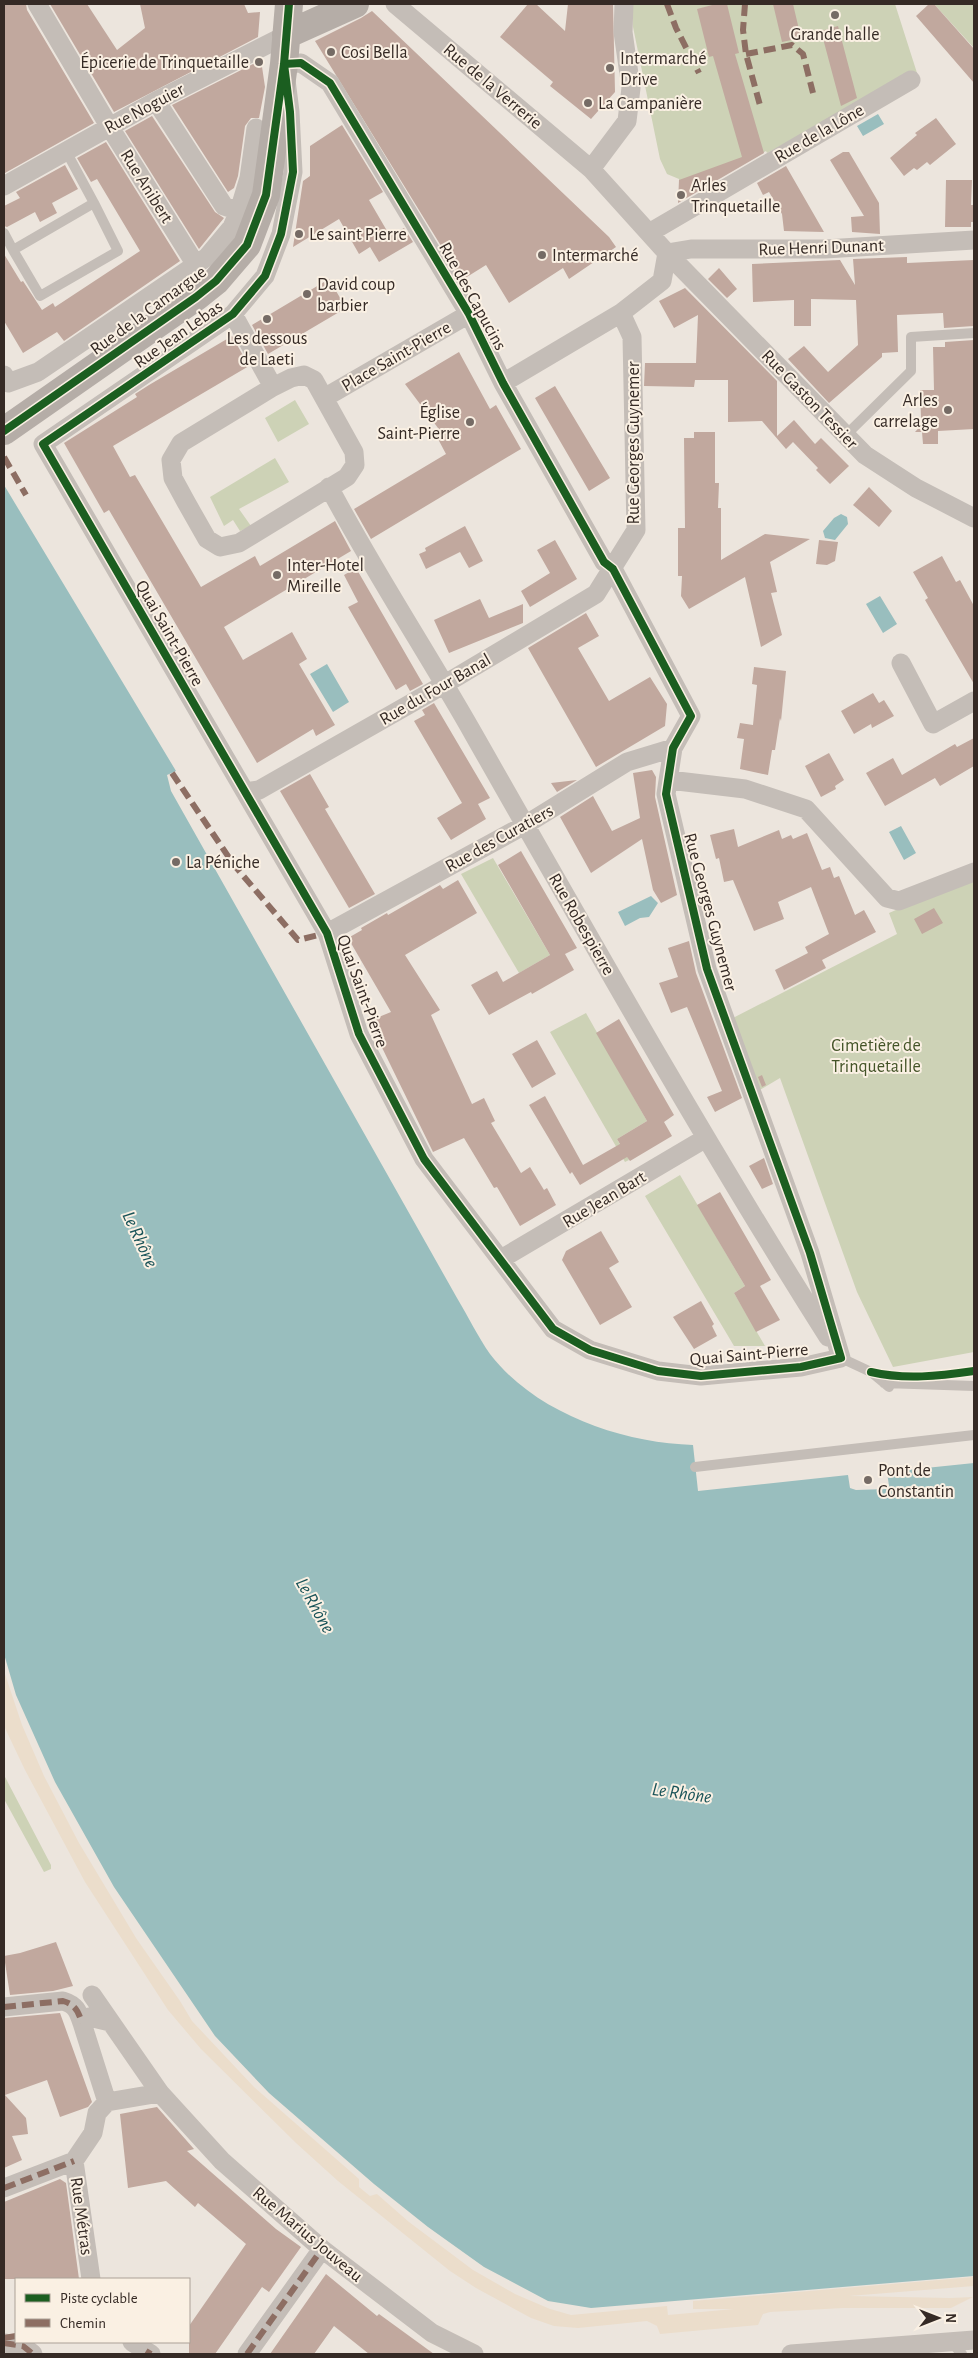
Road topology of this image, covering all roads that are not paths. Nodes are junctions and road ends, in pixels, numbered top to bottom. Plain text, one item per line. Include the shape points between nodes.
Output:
1 (37, 4) edge
2 (289, 4) edge
3 (354, 4) edge
4 (395, 4) edge
5 (624, 4) edge
6 (286, 35) junction
7 (284, 64) junction
8 (911, 80) dead end
9 (156, 101) junction
10 (110, 126) junction
11 (256, 128) dead end
12 (66, 151) junction
13 (591, 169) junction
14 (5, 183) edge
15 (94, 203) junction
16 (239, 211) junction
17 (649, 232) junction
18 (4, 233) edge
19 (974, 240) edge
20 (14, 250) junction
21 (667, 253) junction
22 (196, 265) junction
23 (233, 314) junction
24 (469, 314) junction
25 (621, 314) junction
26 (974, 333) edge
27 (6, 379) edge
28 (503, 383) junction
29 (273, 387) junction
30 (324, 398) junction
31 (4, 430) edge
32 (846, 435) junction
33 (43, 444) joint
34 (329, 487) junction
35 (974, 518) edge
36 (613, 569) junction
37 (901, 663) dead end
38 (445, 684) junction
39 (974, 701) edge
40 (673, 748) junction
41 (669, 780) junction
42 (245, 792) junction
43 (525, 825) junction
44 (974, 872) edge
45 (326, 933) junction
46 (706, 1138) junction
47 (501, 1259) junction
48 (841, 1358) junction
49 (974, 1386) edge
50 (974, 1435) edge
51 (695, 1468) dead end
52 (92, 1995) dead end
53 (4, 2003) edge
54 (110, 2022) junction
55 (82, 2023) junction
56 (160, 2093) junction
57 (107, 2102) junction
58 (74, 2161) junction
59 (4, 2188) edge
60 (322, 2249) junction
61 (92, 2278) edge
62 (974, 2340) edge
63 (4, 2343) edge
64 (134, 2343) edge
65 (957, 2348) edge
66 (33, 2354) edge
67 (151, 2354) edge
68 (247, 2354) edge
69 (474, 2354) edge
70 (791, 2354) edge

1 - 10 street, Rue Anibert
2 - 6 main road, Rue de la Camargue
3 - 6 main road
4 - 13 street, Rue de la Verrerie
5 - 13 street via 623,32 631,88 628,121
6 - 7 main road, Rue de la Camargue
6 - 9 street, Rue Noguier
7 - 23 street, Rue Jean Lebas via 293,172 281,234 265,276
7 - 24 street, Rue des Capucins via 301,63 330,83
7 - 31 main road, Rue de la Camargue via 266,195 247,245 216,281 196,297
8 - 17 street, Rue de la Lône
9 - 10 street, Rue Noguier
9 - 16 street via 224,206
10 - 12 street, Rue Noguier
10 - 22 street, Rue Anibert
11 - 16 street via 249,178
12 - 14 street, Rue Noguier
12 - 15 lane
13 - 17 street, Rue de la Verrerie
15 - 20 lane
15 - 20 lane via 118,251 40,296
16 - 22 street via 232,227
17 - 21 street, Rue Gaston Tessier
18 - 20 lane
19 - 21 street, Rue Henri Dunant via 825,249
21 - 25 street via 662,281
21 - 32 street, Rue Gaston Tessier
22 - 27 street via 38,372
23 - 29 street
23 - 33 street, Rue Jean Lebas
24 - 28 street, Rue des Capucins
24 - 30 street, Place Saint-Pierre
25 - 28 street
25 - 36 street, Rue Georges Guynemer via 632,337 636,530
26 - 32 lane via 911,336 911,371
28 - 36 street, Rue des Capucins via 604,562
29 - 30 street, Place Saint-Pierre via 304,375 314,380
29 - 34 street, Place Saint-Pierre via 181,443 171,460 173,478 186,502 207,539 220,547 239,543
30 - 34 street, Place Saint-Pierre via 354,452 355,465 348,477
32 - 35 street, Rue Gaston Tessier via 865,455 916,488
33 - 42 street, Quai Saint-Pierre
34 - 38 street, Rue Robespierre via 366,555
36 - 38 street, Rue du Four Banal via 596,594
36 - 40 street, Rue Georges Guynemer via 691,716
37 - 39 street via 933,724
38 - 42 street, Rue du Four Banal via 259,790
38 - 43 street, Rue Robespierre
40 - 41 street, Rue Georges Guynemer
40 - 43 street, Rue des Curatiers via 627,762
41 - 44 street via 745,788 806,809 887,898 899,901
41 - 48 street, Rue Georges Guynemer via 666,794 706,969 810,1252
42 - 45 street, Quai Saint-Pierre
43 - 45 street, Rue des Curatiers
43 - 46 street, Rue Robespierre
45 - 47 street, Quai Saint-Pierre via 359,1034 424,1159
46 - 47 street, Rue Jean Bart
46 - 48 street, Rue Robespierre
47 - 48 street, Quai Saint-Pierre via 553,1329 590,1350 658,1371 701,1376 801,1367
48 - 49 lane via 870,1372 887,1386
50 - 51 lane
52 - 54 street, Rue Marius Jouveau
53 - 55 street via 64,2001 78,2010
54 - 55 street via 88,2017
54 - 56 street, Rue Marius Jouveau
55 - 57 street
56 - 57 street
56 - 60 street, Rue Marius Jouveau via 222,2161
57 - 58 street, Rue Métras via 97,2113 93,2133
58 - 59 street
58 - 61 street, Rue Métras
60 - 68 street
60 - 69 street, Rue Marius Jouveau via 432,2333
62 - 65 street
63 - 66 street via 23,2346
64 - 67 street
65 - 70 street

